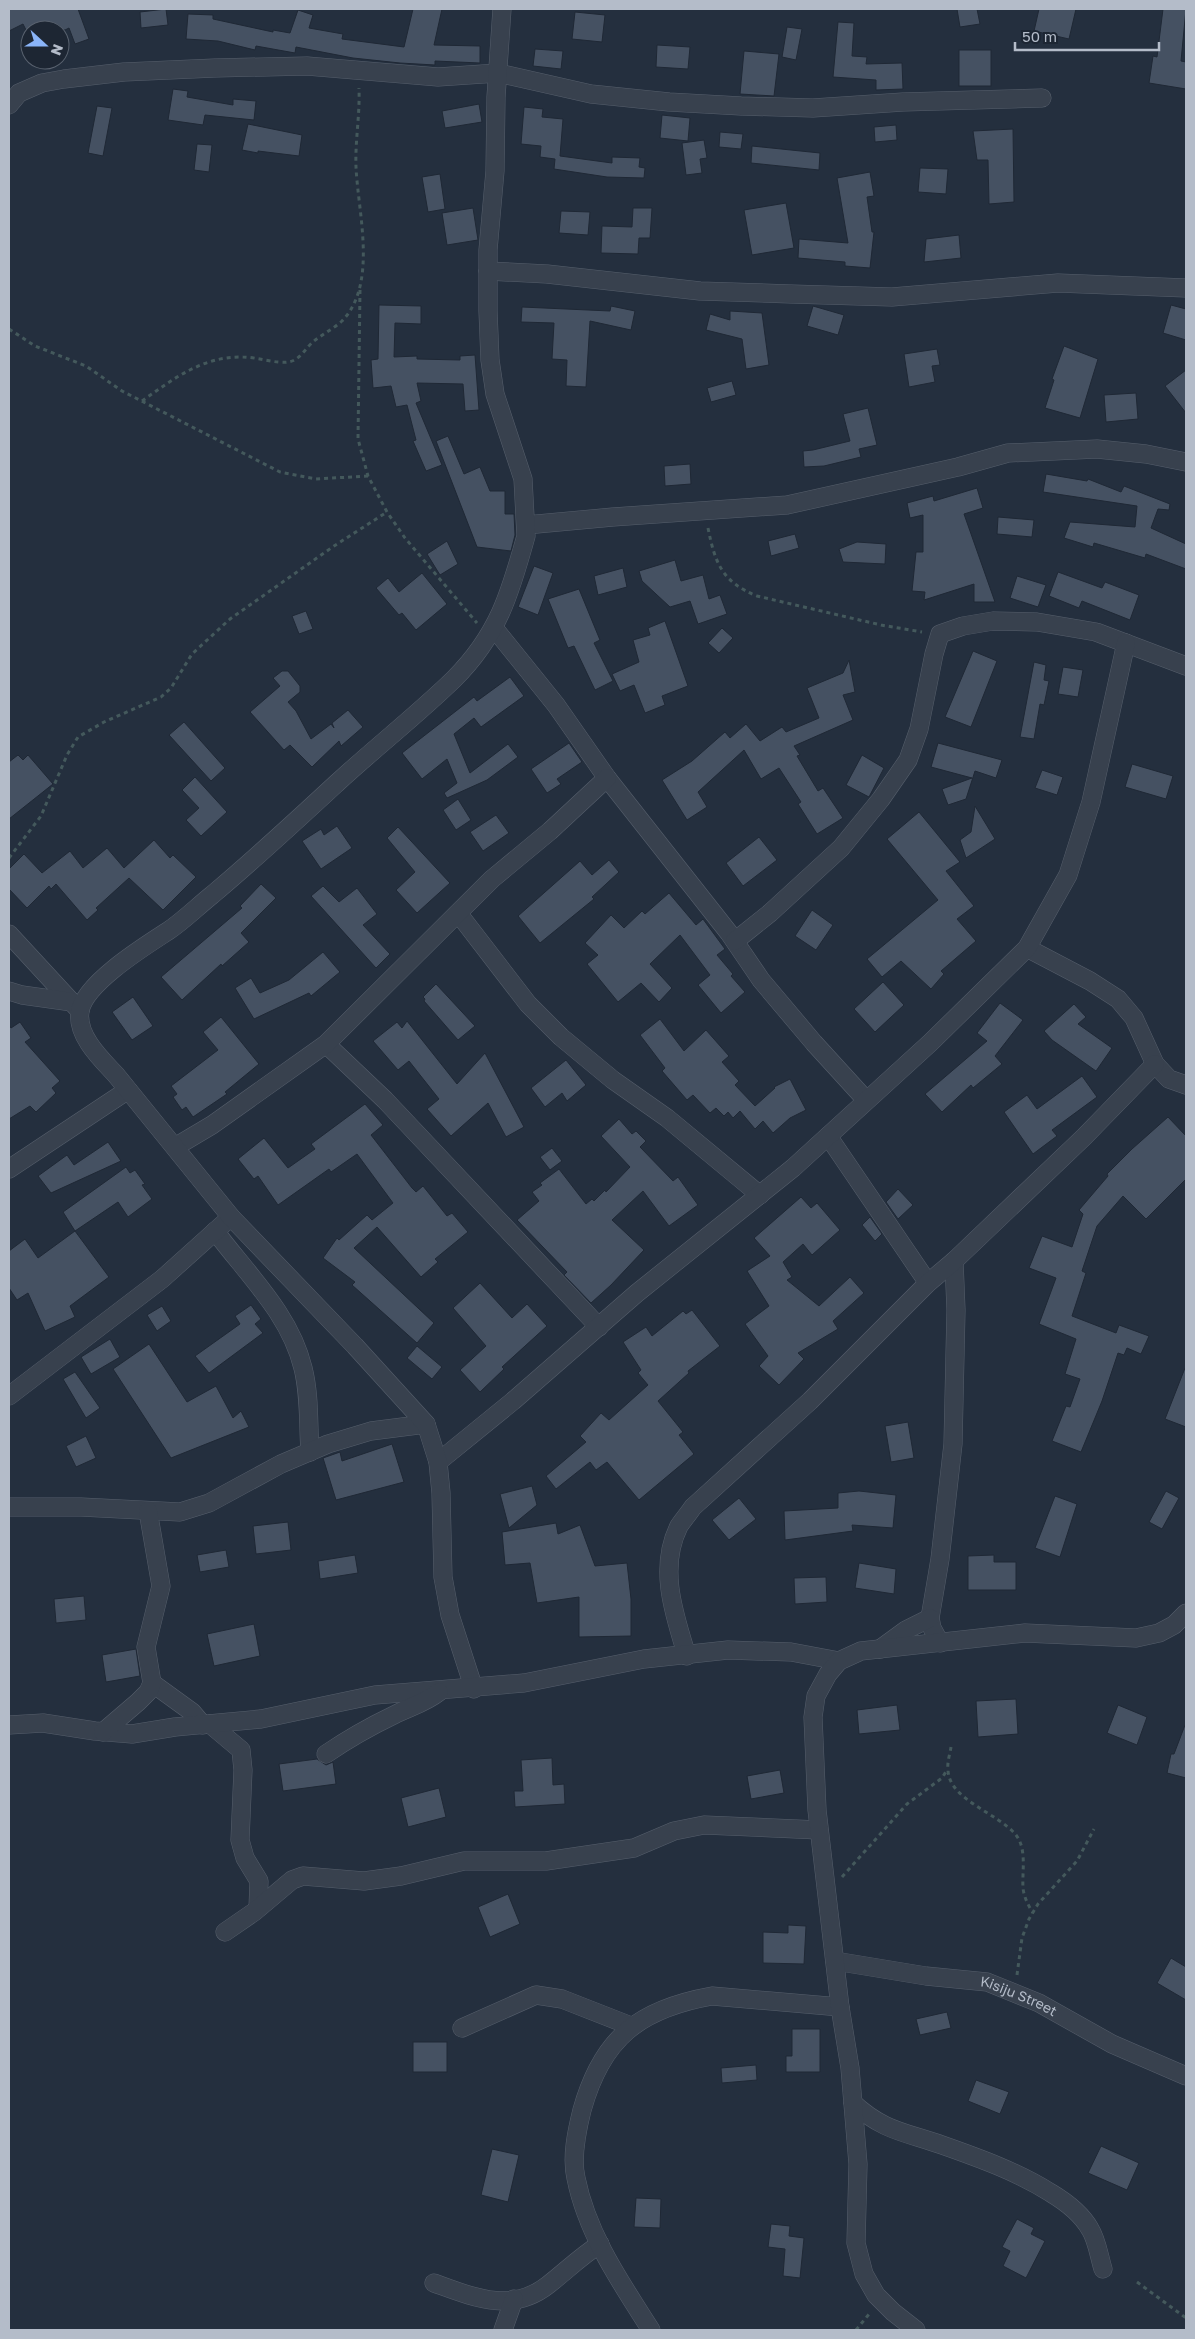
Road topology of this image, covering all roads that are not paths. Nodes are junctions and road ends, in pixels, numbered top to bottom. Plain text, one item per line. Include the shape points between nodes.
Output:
1 (502, 9) edge
2 (498, 73) junction
3 (1042, 98) dead end
4 (9, 105) edge
5 (488, 271) junction
6 (1186, 288) edge
7 (1186, 462) edge
8 (526, 526) junction
9 (492, 632) junction
10 (1126, 642) junction
11 (1186, 666) edge
12 (607, 778) junction
13 (458, 913) junction
14 (9, 934) edge
15 (735, 941) junction
16 (1027, 948) junction
17 (9, 991) edge
18 (76, 1007) junction
19 (326, 1044) junction
20 (1155, 1064) junction
21 (1186, 1085) edge
22 (128, 1090) junction
23 (866, 1100) junction
24 (828, 1136) junction
25 (175, 1147) junction
26 (9, 1169) edge
27 (760, 1194) junction
28 (231, 1217) junction
29 (214, 1232) junction
30 (954, 1261) junction
31 (928, 1283) junction
32 (599, 1327) junction
33 (9, 1396) edge
34 (426, 1424) junction
35 (310, 1452) junction
36 (438, 1462) junction
37 (9, 1507) edge
38 (148, 1511) junction
39 (930, 1618) junction
40 (1182, 1624) edge
41 (940, 1643) junction
42 (880, 1649) junction
43 (687, 1656) junction
44 (839, 1661) junction
45 (152, 1683) junction
46 (474, 1689) junction
47 (440, 1691) junction
48 (206, 1724) junction
49 (9, 1725) edge
50 (103, 1732) junction
51 (326, 1754) dead end
52 (819, 1830) junction
53 (258, 1908) junction
54 (225, 1932) dead end
55 (835, 1961) junction
56 (840, 2007) junction
57 (631, 2026) junction
58 (462, 2028) dead end
59 (1186, 2076) edge
60 (853, 2103) junction
61 (600, 2244) junction
62 (1103, 2269) dead end
63 (434, 2283) dead end
64 (514, 2299) junction
65 (503, 2330) edge
66 (651, 2330) edge
67 (916, 2330) edge

1 - 2 street
2 - 3 street via 591,94 741,106 813,108
2 - 4 street via 438,77 307,66 124,72 42,83 19,93
2 - 5 street
5 - 6 street via 547,274 700,291 800,295 892,297 1058,283
5 - 8 street via 490,360 495,394 523,479
7 - 8 street via 1097,449 1008,453 788,505
8 - 9 street via 519,562 503,611
9 - 12 street via 556,705
9 - 18 street via 474,659 415,716 170,930 135,952 97,984
10 - 11 street
10 - 15 street via 1096,632 1037,622 993,621 940,634 919,729 908,760 841,848
10 - 16 street via 1091,802 1068,875
12 - 13 street
12 - 15 street
13 - 19 street
13 - 27 street via 528,1004 562,1037
14 - 18 street
15 - 23 street via 761,980
16 - 20 street via 1118,999 1134,1018
16 - 23 street
17 - 18 street
18 - 22 street via 85,1035 97,1055
19 - 25 street via 212,1125
19 - 32 street via 431,1148
20 - 21 street via 1169,1079
20 - 30 street
22 - 25 street
22 - 26 street
23 - 24 street
24 - 27 street
24 - 31 street
25 - 28 street
27 - 32 street
28 - 29 street
28 - 34 street
29 - 33 street via 162,1279
29 - 35 street via 267,1296 292,1340 306,1383
30 - 31 street
30 - 39 street via 954,1444
31 - 43 street via 810,1401 694,1507 680,1526 671,1551 668,1580 674,1615
32 - 36 street
34 - 35 street via 371,1431
34 - 36 street
35 - 38 street via 209,1503 180,1512
36 - 46 street via 443,1577 450,1615
37 - 38 street
38 - 45 street via 161,1586 146,1647
39 - 41 street
39 - 42 street
40 - 41 street via 1136,1638 1025,1633
41 - 42 street
42 - 44 street via 861,1651
43 - 44 street via 753,1649
43 - 46 street via 644,1659 524,1683
44 - 52 street via 816,1696 813,1718
45 - 48 street
45 - 50 street via 148,1692
46 - 47 street
47 - 48 street via 375,1695 269,1718
47 - 51 street
48 - 50 street via 132,1734
48 - 53 street via 241,1750 240,1840 245,1858 259,1881
49 - 50 street via 43,1723
52 - 53 street via 704,1826 674,1831 634,1848 546,1861 464,1861 364,1881 303,1876 292,1880
52 - 55 street
53 - 54 street
55 - 56 street
55 - 59 street, Kisiju Street via 987,1982 1039,2003 1112,2044
56 - 57 street via 712,1996 661,2010
56 - 60 street
57 - 58 street via 562,1999 536,1995
57 - 61 street via 597,2067 579,2122 575,2176 584,2209
60 - 62 street via 867,2116 897,2132 997,2166 1033,2182 1058,2198 1077,2212 1090,2229
60 - 67 street via 858,2164 856,2243 864,2274 876,2295
61 - 64 street via 537,2292
61 - 66 street
63 - 64 street via 478,2298 494,2301
64 - 65 street

